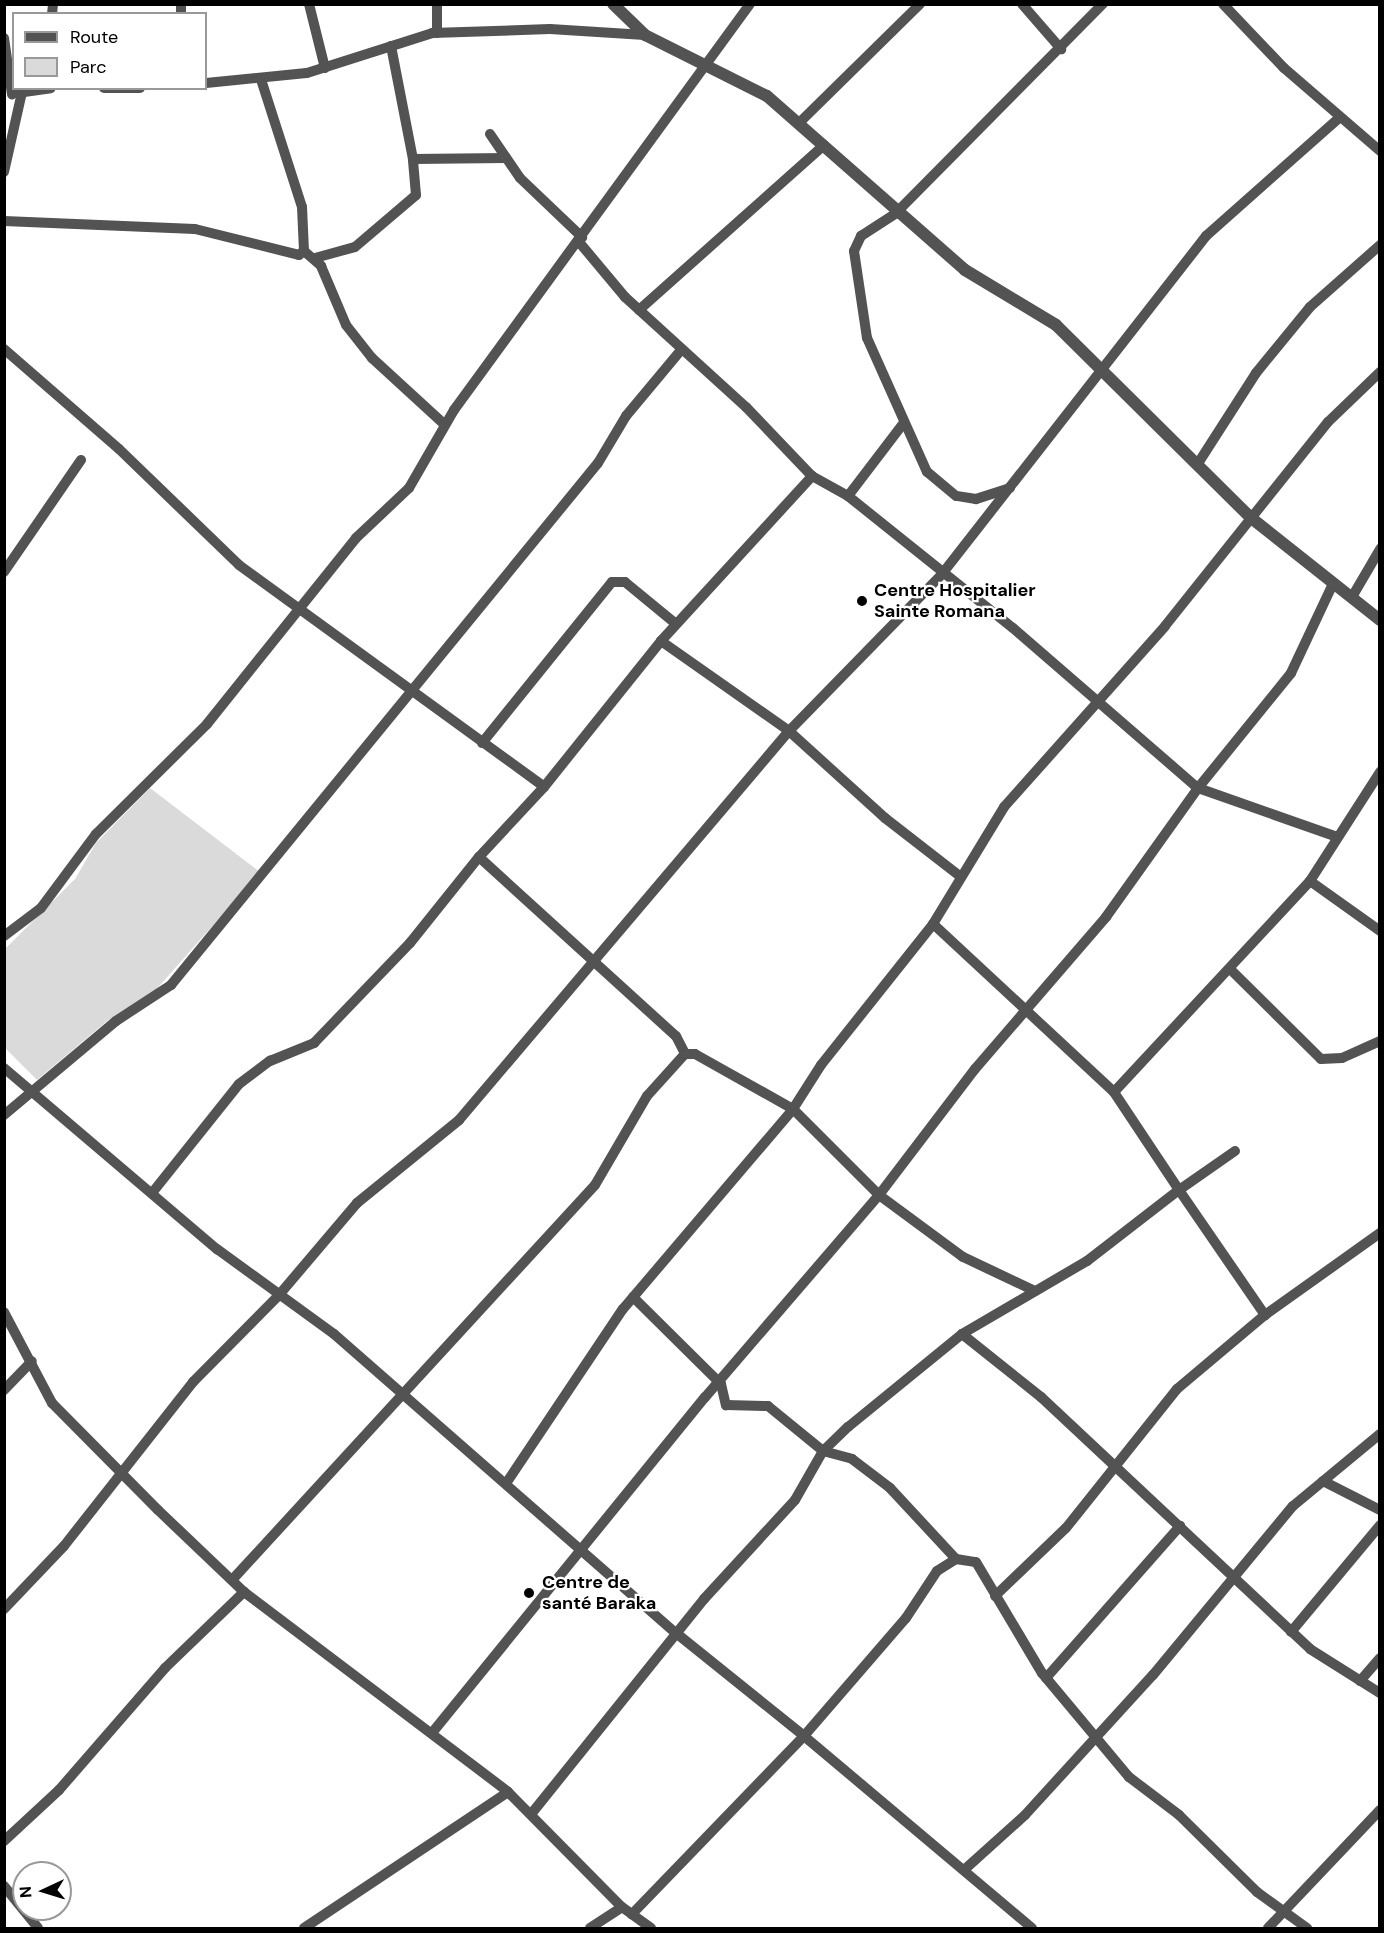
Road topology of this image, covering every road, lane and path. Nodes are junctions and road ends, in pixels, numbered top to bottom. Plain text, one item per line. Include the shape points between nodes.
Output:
1 (309, 4) edge
2 (437, 4) edge
3 (613, 4) edge
4 (750, 4) edge
5 (920, 4) edge
6 (1022, 4) edge
7 (1103, 4) edge
8 (1224, 4) edge
9 (437, 33) junction
10 (645, 35) junction
11 (4, 38) edge
12 (391, 46) junction
13 (1061, 49) junction
14 (704, 66) junction
15 (325, 68) junction
16 (261, 79) junction
17 (207, 83) edge
18 (12, 87) edge
19 (36, 90) edge
20 (13, 93) edge
21 (1340, 117) junction
22 (800, 122) junction
23 (490, 134) dead end
24 (824, 145) junction
25 (1380, 151) edge
26 (506, 158) junction
27 (413, 159) junction
28 (4, 172) edge
29 (895, 214) junction
30 (4, 221) edge
31 (580, 239) junction
32 (1380, 246) edge
33 (304, 251) junction
34 (315, 258) junction
35 (639, 310) junction
36 (4, 350) edge
37 (681, 350) junction
38 (1104, 368) junction
39 (1380, 372) edge
40 (444, 424) junction
41 (902, 425) junction
42 (81, 460) dead end
43 (1197, 465) junction
44 (812, 476) junction
45 (1010, 488) junction
46 (848, 496) junction
47 (1250, 517) junction
48 (1380, 549) edge
49 (4, 572) edge
50 (942, 574) junction
51 (1332, 586) junction
52 (1352, 597) junction
53 (302, 607) junction
54 (1380, 620) edge
55 (676, 624) junction
56 (661, 641) junction
57 (410, 693) junction
58 (1099, 700) junction
59 (789, 730) junction
60 (482, 743) junction
61 (1380, 772) edge
62 (544, 787) junction
63 (1198, 788) junction
64 (1337, 837) junction
65 (479, 857) junction
66 (961, 877) junction
67 (1310, 881) junction
68 (933, 924) junction
69 (1380, 931) edge
70 (4, 936) edge
71 (593, 960) junction
72 (1230, 969) junction
73 (1026, 1006) junction
74 (1380, 1041) edge
75 (684, 1054) junction
76 (4, 1068) edge
77 (1114, 1092) junction
78 (31, 1095) junction
79 (793, 1109) junction
80 (4, 1115) edge
81 (1235, 1151) dead end
82 (1179, 1190) junction
83 (152, 1193) junction
84 (879, 1195) junction
85 (1380, 1233) edge
86 (1035, 1291) junction
87 (279, 1295) junction
88 (633, 1297) junction
89 (4, 1312) edge
90 (1265, 1315) junction
91 (962, 1334) junction
92 (32, 1360) junction
93 (721, 1384) junction
94 (4, 1390) edge
95 (405, 1394) junction
96 (1380, 1434) edge
97 (823, 1451) junction
98 (1117, 1469) junction
99 (124, 1472) junction
100 (1323, 1481) junction
101 (507, 1482) junction
102 (1380, 1510) edge
103 (1380, 1525) edge
104 (1180, 1526) junction
105 (582, 1551) junction
106 (956, 1559) junction
107 (1236, 1576) junction
108 (232, 1580) junction
109 (244, 1592) junction
110 (995, 1596) junction
111 (4, 1609) edge
112 (1291, 1632) junction
113 (676, 1633) junction
114 (1380, 1658) edge
115 (1046, 1678) junction
116 (1360, 1681) junction
117 (1380, 1693) edge
118 (433, 1732) junction
119 (1096, 1735) junction
120 (804, 1736) junction
121 (508, 1792) junction
122 (1380, 1810) edge
123 (532, 1813) junction
124 (4, 1841) edge
125 (964, 1870) junction
126 (4, 1886) edge
127 (622, 1907) junction
128 (1285, 1909) junction
129 (632, 1914) junction
130 (38, 1929) edge
131 (304, 1929) edge
132 (590, 1929) edge
133 (651, 1929) edge
134 (1032, 1929) edge
135 (1268, 1929) edge
136 (1307, 1929) edge

1 - 15 street
2 - 9 street
3 - 10 street
4 - 14 street
5 - 22 street
6 - 13 street
7 - 13 street
8 - 21 street
9 - 10 street via 550,29
9 - 12 street
10 - 14 street
11 - 18 street
12 - 15 street
12 - 27 street
13 - 29 street
14 - 22 street via 747,83
14 - 31 street
15 - 16 street
16 - 17 street
16 - 33 street via 302,207
19 - 20 street
20 - 28 street
21 - 25 street
21 - 38 street via 1206,236
22 - 24 street
23 - 26 street
24 - 29 street
24 - 35 street
26 - 27 street
26 - 31 street
27 - 34 street via 416,195 355,247
29 - 38 street via 985,286 1056,325
29 - 41 street via 861,236 854,262 867,338
30 - 33 street via 195,229 261,243 287,255
31 - 35 street
31 - 40 street
32 - 43 street via 1304,315 1256,373
33 - 34 street
34 - 40 street via 346,325 372,358
35 - 37 street
36 - 53 street via 119,449 239,565
37 - 44 street via 746,407
37 - 57 street via 626,416 598,464
38 - 43 street
38 - 45 street
39 - 47 street via 1328,422
40 - 53 street via 409,488 356,538
41 - 45 street via 940,488 976,499
41 - 46 street
42 - 49 street
43 - 47 street
44 - 46 street
44 - 55 street
45 - 50 street
46 - 50 street
47 - 51 street
47 - 58 street
48 - 52 street
50 - 58 street
50 - 59 street
51 - 52 street
51 - 63 street via 1291,673
52 - 54 street
53 - 57 street
53 - 70 street via 207,723 96,834 41,908
55 - 56 street
55 - 60 street via 625,582 612,582
56 - 59 street
56 - 62 street
57 - 60 street
57 - 78 street via 171,985 116,1021
58 - 63 street
58 - 66 street via 1004,807
59 - 66 street via 885,818
59 - 71 street
60 - 62 street
61 - 64 street
62 - 65 street
63 - 64 street
63 - 73 street via 1106,916
64 - 67 street
65 - 71 street
65 - 83 street via 410,943 314,1043 270,1061 238,1084
66 - 68 street
67 - 69 street
67 - 72 street
68 - 73 street
68 - 79 street via 821,1065
71 - 75 street via 676,1036
71 - 87 street via 459,1120 357,1203
72 - 74 street via 1321,1059 1342,1058
72 - 77 street
73 - 77 street
73 - 84 street
75 - 79 street via 696,1054
75 - 95 street via 642,1104 596,1185
76 - 78 street
77 - 82 street
78 - 80 street
78 - 83 street
79 - 84 street
79 - 88 street
81 - 82 street
82 - 86 street via 1124,1235
82 - 90 street
83 - 87 street
84 - 86 street via 963,1257
84 - 93 street
85 - 90 street
86 - 91 street
87 - 95 street
87 - 99 street via 193,1382
88 - 93 street
88 - 101 street
89 - 92 street
90 - 98 street via 1163,1403
91 - 97 street
91 - 98 street
92 - 94 street
92 - 99 street via 52,1403
93 - 97 street via 726,1405 768,1406
93 - 105 street
95 - 101 street
95 - 108 street
96 - 100 street
97 - 106 street via 852,1460 890,1488
97 - 113 street via 795,1500
98 - 104 street
98 - 110 street via 1066,1528
99 - 108 street
99 - 111 street
100 - 102 street
100 - 107 street via 1293,1506
101 - 105 street
103 - 112 street
104 - 107 street
104 - 115 street
105 - 113 street
105 - 118 street
106 - 110 street via 976,1563
106 - 120 street via 937,1571 906,1618
107 - 112 street
107 - 119 street
108 - 109 street
109 - 118 street via 352,1677
109 - 124 street via 165,1668 59,1790
110 - 115 street
112 - 116 street
113 - 120 street
113 - 123 street
114 - 116 street
115 - 119 street
116 - 117 street
118 - 121 street
119 - 125 street via 1025,1815
119 - 128 street via 1150,1796 1179,1815 1257,1892
120 - 125 street
120 - 129 street
121 - 123 street
121 - 131 street
122 - 128 street
123 - 127 street
125 - 134 street
126 - 130 street
127 - 129 street
127 - 132 street
128 - 135 street
128 - 136 street
129 - 133 street

